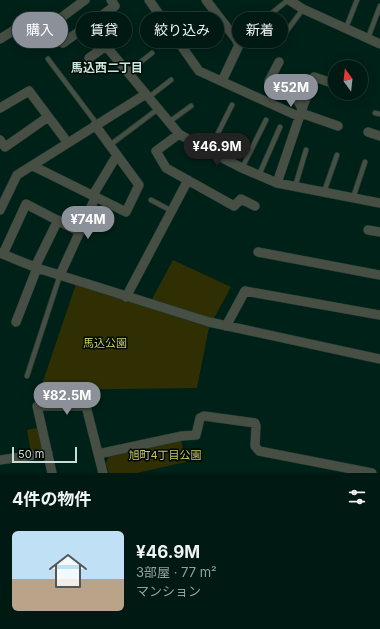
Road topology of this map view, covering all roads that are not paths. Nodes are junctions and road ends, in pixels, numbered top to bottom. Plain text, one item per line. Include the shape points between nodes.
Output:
1 (111, 0) edge
2 (149, 0) edge
3 (206, 0) edge
4 (288, 0) edge
5 (357, 0) edge
6 (80, 1) edge
7 (380, 6) edge
8 (303, 9) junction
9 (106, 12) edge
10 (273, 12) edge
11 (346, 28) junction
12 (288, 29) edge
13 (12, 32) edge
14 (76, 34) edge
15 (368, 38) junction
16 (0, 39) edge
17 (380, 44) edge
18 (101, 50) joint
19 (152, 53) dead end
20 (89, 58) dead end
21 (48, 59) dead end
22 (279, 62) dead end
23 (128, 72) junction
24 (171, 80) dead end
25 (222, 81) junction
26 (328, 82) edge
27 (147, 96) junction
28 (232, 105) dead end
29 (191, 106) dead end
30 (0, 108) edge
31 (158, 109) junction
32 (301, 113) junction
33 (375, 113) dead end
34 (380, 114) edge
35 (48, 117) junction
36 (266, 120) dead end
37 (169, 122) junction
38 (96, 124) junction
39 (338, 126) dead end
40 (280, 128) dead end
41 (368, 132) dead end
42 (179, 134) junction
43 (380, 136) edge
44 (68, 143) junction
45 (110, 145) junction
46 (2, 146) edge
47 (306, 150) dead end
48 (209, 151) junction
49 (337, 155) dead end
50 (117, 156) junction
51 (365, 162) dead end
52 (33, 166) junction
53 (242, 168) junction
54 (259, 175) junction
55 (188, 180) junction
56 (277, 183) junction
57 (295, 187) junction
58 (324, 192) junction
59 (95, 196) junction
60 (353, 198) junction
61 (151, 200) dead end
62 (380, 203) edge
63 (255, 206) dead end
64 (0, 210) edge
65 (172, 211) junction
66 (58, 220) junction
67 (368, 230) dead end
68 (80, 232) junction
69 (380, 232) edge
70 (258, 252) dead end
71 (1, 254) edge
72 (36, 267) junction
73 (60, 275) junction
74 (380, 275) edge
75 (126, 297) junction
76 (380, 315) edge
77 (16, 322) dead end
78 (226, 326) junction
79 (380, 359) edge
80 (27, 376) dead end
81 (48, 453) junction
82 (98, 454) junction
83 (0, 460) edge
84 (52, 473) edge
85 (103, 473) edge
86 (372, 473) edge

1 - 9 street via 115,6
2 - 25 street via 200,71
3 - 25 street via 239,45
4 - 8 street
4 - 10 lane
5 - 11 lane
6 - 14 street via 50,26 63,43
7 - 15 lane
8 - 11 street
8 - 12 lane
11 - 15 street
13 - 16 street
15 - 17 street
18 - 20 street
18 - 23 street via 106,46
19 - 23 lane
21 - 38 lane
22 - 32 street via 269,85 273,89 294,95
23 - 27 street
24 - 27 lane
25 - 32 street
26 - 32 street via 314,77
27 - 31 street
27 - 38 street
28 - 48 lane
29 - 37 lane
30 - 35 street via 29,91
31 - 37 street
31 - 45 lane
32 - 39 street
32 - 56 street
33 - 34 lane
35 - 44 street
35 - 46 street
36 - 53 lane
37 - 42 street
38 - 44 street
38 - 45 street
40 - 54 lane
41 - 43 street
42 - 48 street
42 - 55 street via 156,151 166,168
44 - 52 street
45 - 50 street
47 - 57 lane
48 - 53 street
49 - 58 lane
50 - 59 street
50 - 59 street via 139,185 126,212
51 - 60 lane
52 - 59 street
52 - 64 street via 17,175
53 - 54 street
54 - 56 street
55 - 63 street via 234,206 241,199
55 - 65 street
56 - 57 street
57 - 58 street
58 - 60 street
59 - 68 street
60 - 62 street
61 - 65 lane
65 - 75 street
66 - 68 street
66 - 71 street via 26,204
66 - 72 street
67 - 69 street
68 - 73 street
70 - 74 street
71 - 72 street
72 - 73 street
72 - 77 street
73 - 75 street
73 - 80 lane
75 - 78 street
76 - 78 street via 245,291
78 - 79 street
81 - 82 street via 37,406 86,406
81 - 83 street
81 - 84 street
82 - 85 street
82 - 86 street via 196,435 200,418 204,416 255,423 255,446 259,451

